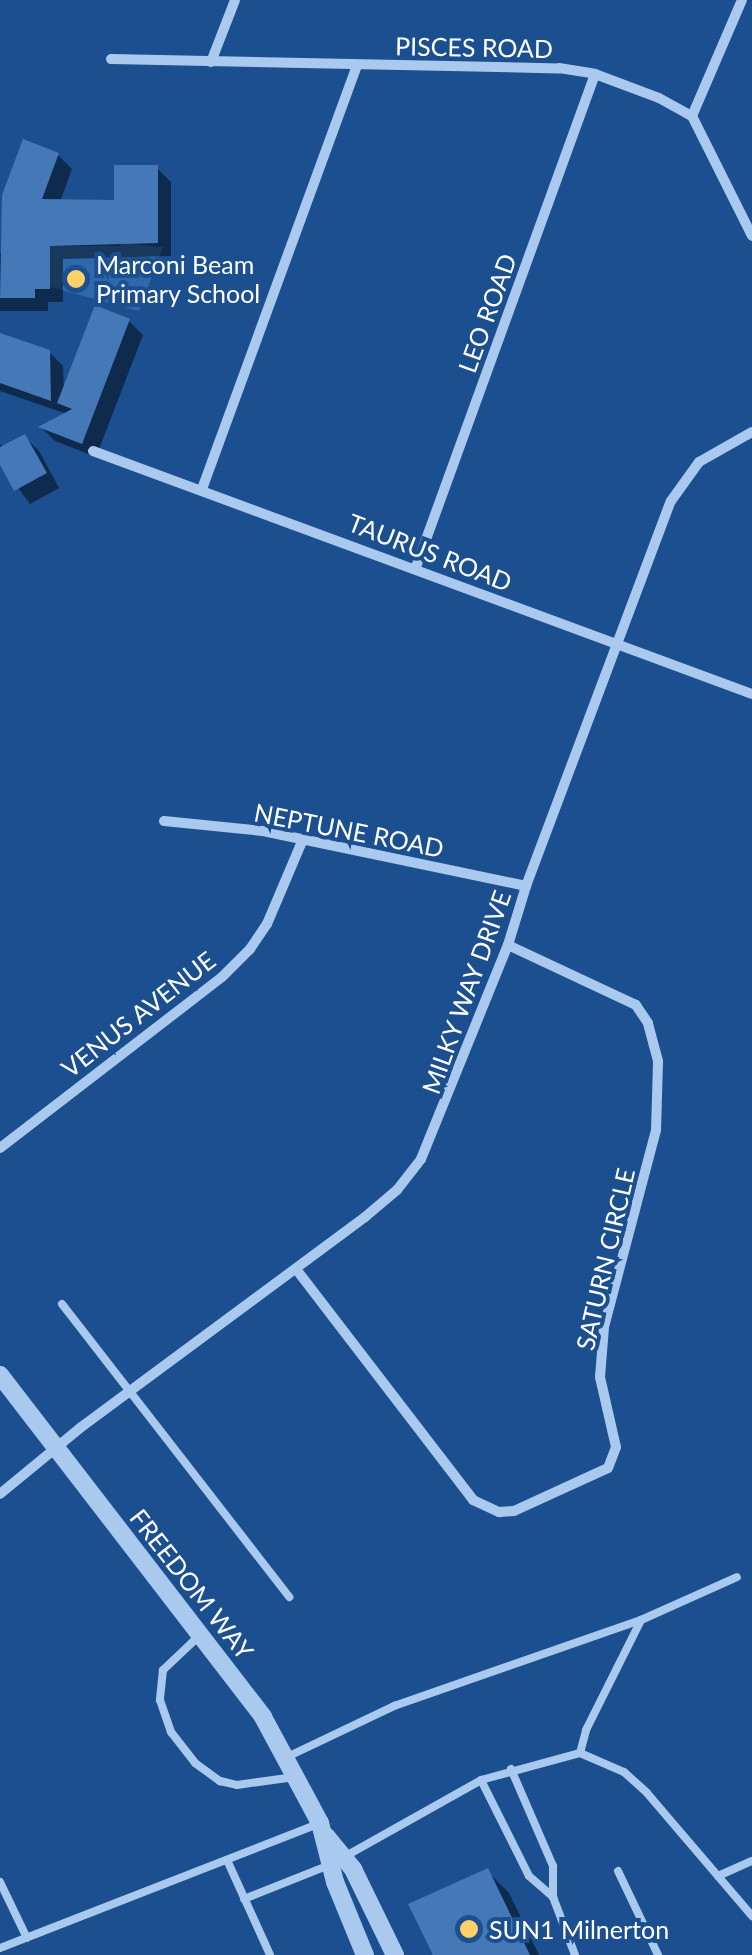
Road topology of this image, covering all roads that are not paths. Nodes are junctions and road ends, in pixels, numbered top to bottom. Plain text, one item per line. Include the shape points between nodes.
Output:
1 (234, 0) edge
2 (742, 0) edge
3 (111, 59) dead end
4 (211, 62) junction
5 (357, 65) junction
6 (595, 74) junction
7 (692, 116) junction
8 (752, 236) edge
9 (752, 432) edge
10 (93, 451) dead end
11 (202, 488) junction
12 (416, 567) junction
13 (617, 644) junction
14 (752, 694) edge
15 (164, 821) dead end
16 (303, 839) junction
17 (526, 886) junction
18 (508, 945) junction
19 (0, 1148) edge
20 (296, 1270) junction
21 (62, 1304) dead end
22 (0, 1375) edge
23 (130, 1391) junction
24 (54, 1448) junction
25 (0, 1494) edge
26 (738, 1577) dead end
27 (290, 1597) dead end
28 (641, 1620) junction
29 (200, 1635) junction
30 (580, 1753) junction
31 (286, 1757) junction
32 (511, 1769) junction
33 (296, 1776) junction
34 (481, 1780) junction
35 (323, 1830) junction
36 (227, 1860) junction
37 (337, 1860) junction
38 (752, 1861) edge
39 (618, 1871) dead end
40 (718, 1876) junction
41 (0, 1882) edge
42 (553, 1897) junction
43 (244, 1899) junction
44 (752, 1916) edge
45 (27, 1938) junction
46 (0, 1948) edge
47 (270, 1955) edge
48 (365, 1955) edge
49 (395, 1955) edge
50 (575, 1955) edge
51 (658, 1955) edge

1 - 4 street
2 - 7 street
3 - 4 street, PISCES ROAD
4 - 5 street, PISCES ROAD
5 - 6 street, PISCES ROAD
5 - 11 street
6 - 7 street, PISCES ROAD
6 - 12 street, LEO ROAD
7 - 8 street
9 - 13 street, MILKY WAY DRIVE via 699,462 671,501
10 - 11 street, TAURUS ROAD
11 - 12 street, TAURUS ROAD
12 - 13 street, TAURUS ROAD
13 - 14 street, TAURUS ROAD
13 - 17 street, MILKY WAY DRIVE
15 - 16 street, NEPTUNE ROAD
16 - 17 street, NEPTUNE ROAD
16 - 19 street, VENUS AVENUE via 268,924 250,949
17 - 18 street, MILKY WAY DRIVE
18 - 20 street, MILKY WAY DRIVE via 421,1160 397,1190
18 - 20 street, SATURN CIRCLE via 636,1005 658,1061 656,1130 604,1327 600,1377 616,1447 608,1468 514,1511 473,1500
20 - 23 street, MILKY WAY DRIVE
21 - 23 lane
22 - 24 street, FREEDOM WAY
23 - 24 street, MILKY WAY DRIVE
23 - 27 lane
24 - 25 street, MILKY WAY DRIVE
24 - 29 street, FREEDOM WAY
26 - 28 lane
28 - 30 lane
28 - 31 lane via 394,1706
29 - 31 street, FREEDOM WAY via 264,1717
29 - 33 lane via 163,1670 160,1700 171,1732 220,1781 237,1786
30 - 32 lane
30 - 40 lane via 624,1772
31 - 33 street, FREEDOM WAY
32 - 34 lane
32 - 42 lane via 554,1866
33 - 35 street, FREEDOM WAY
34 - 37 lane
34 - 42 lane via 529,1876
35 - 36 lane
35 - 37 street, FREEDOM WAY
36 - 43 lane
36 - 45 lane
37 - 43 lane
37 - 48 street, FREEDOM WAY
37 - 49 street, FREEDOM WAY
38 - 40 lane
39 - 51 lane
40 - 44 lane
41 - 45 lane
42 - 50 lane
43 - 47 lane
45 - 46 lane

